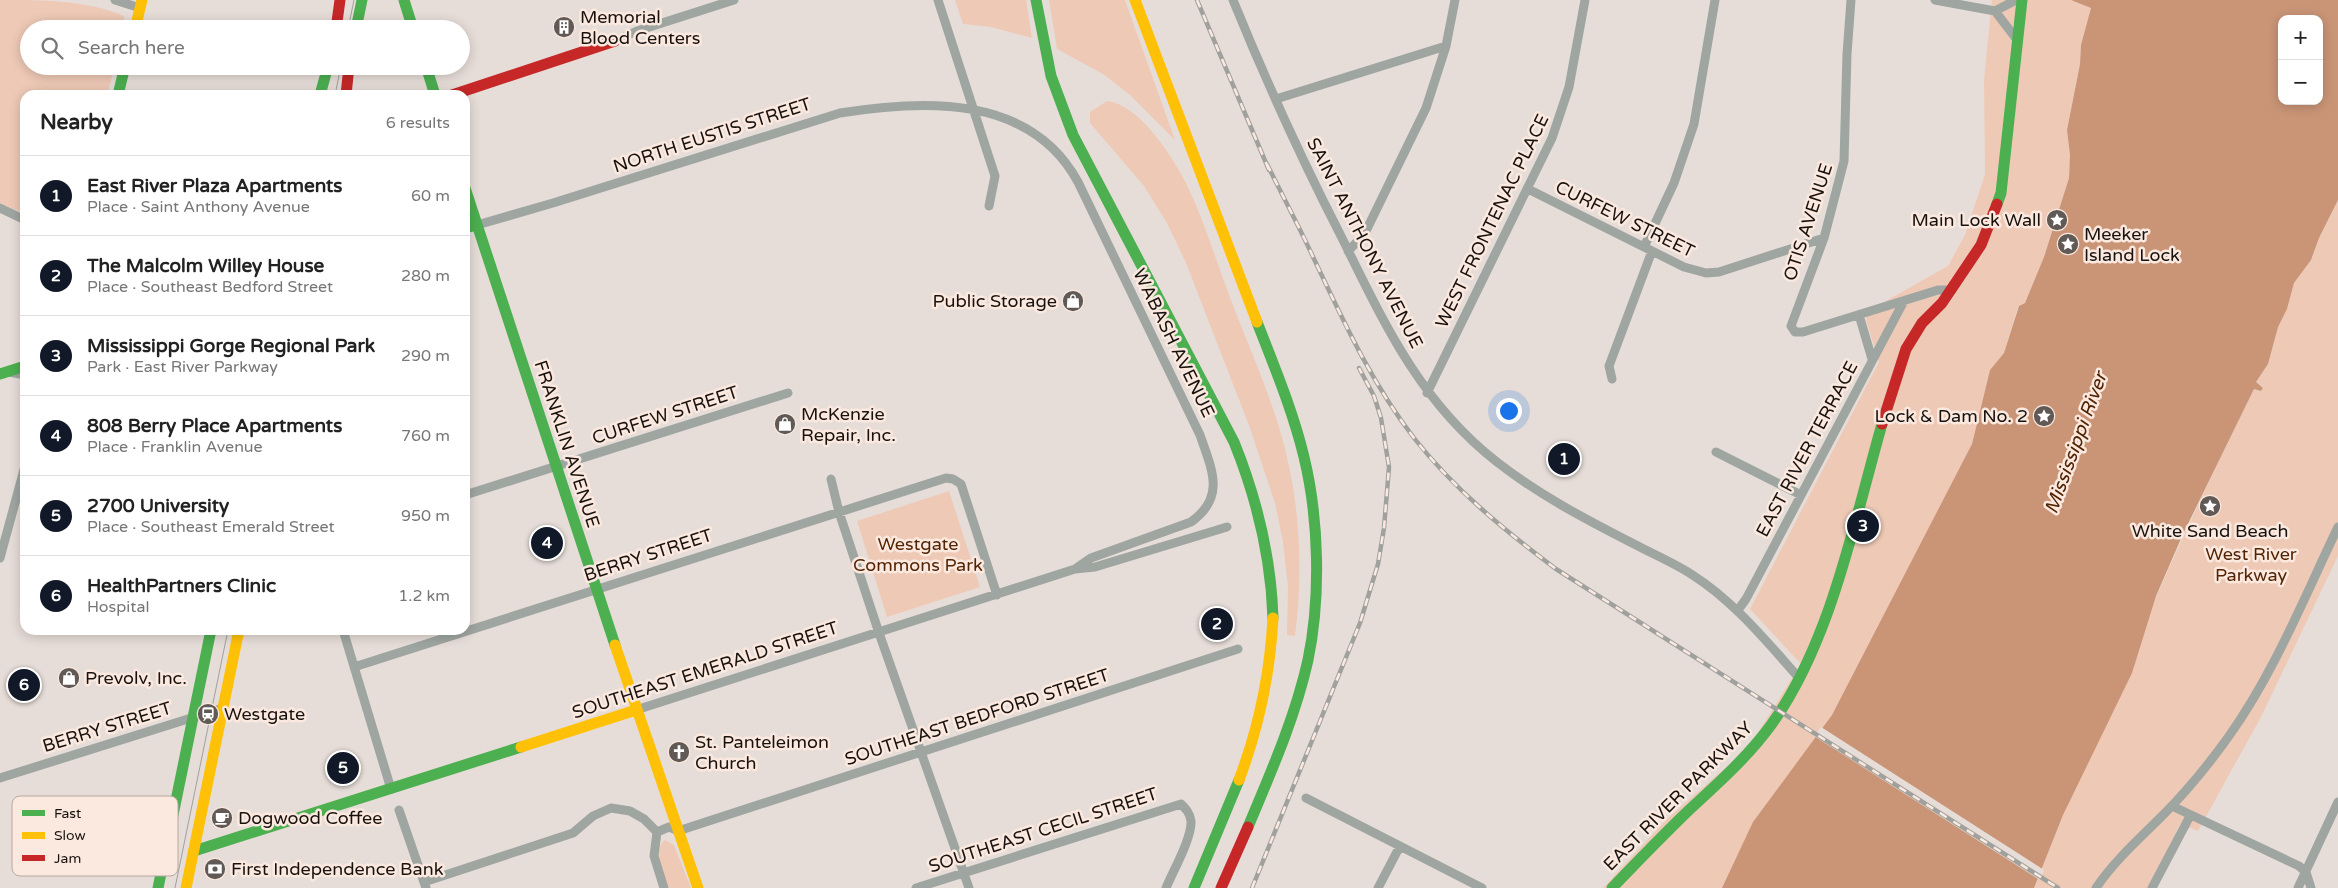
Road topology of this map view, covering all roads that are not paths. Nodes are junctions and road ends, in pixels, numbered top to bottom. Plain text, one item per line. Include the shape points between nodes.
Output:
1 (115, 0) edge
2 (340, 0) edge
3 (362, 0) edge
4 (404, 0) edge
5 (734, 0) edge
6 (938, 0) edge
7 (1135, 0) edge
8 (1233, 0) edge
9 (1455, 0) edge
10 (1585, 0) edge
11 (1715, 0) edge
12 (1851, 0) edge
13 (1935, 0) edge
14 (2016, 0) edge
15 (2022, 0) edge
16 (1036, 3) edge
17 (141, 4) edge
18 (1995, 11) junction
19 (137, 20) edge
20 (337, 20) edge
21 (358, 20) edge
22 (410, 20) edge
23 (615, 41) joint
24 (2018, 41) junction
25 (1446, 46) junction
26 (123, 75) edge
27 (326, 75) edge
28 (349, 75) edge
29 (429, 75) edge
30 (119, 90) edge
31 (321, 90) edge
32 (347, 90) edge
33 (433, 90) edge
34 (467, 90) edge
35 (1276, 99) junction
36 (974, 110) junction
37 (1528, 190) junction
38 (470, 202) edge
39 (989, 206) dead end
40 (0, 208) edge
41 (20, 218) edge
42 (477, 225) junction
43 (470, 227) edge
44 (1824, 238) junction
45 (1648, 249) junction
46 (1348, 251) junction
47 (1952, 290) junction
48 (1904, 301) junction
49 (1858, 315) junction
50 (1872, 359) junction
51 (20, 368) edge
52 (3, 373) edge
53 (20, 375) edge
54 (1612, 379) dead end
55 (788, 393) dead end
56 (1427, 393) junction
57 (1716, 452) dead end
58 (556, 466) junction
59 (831, 479) dead end
60 (20, 484) edge
61 (470, 494) edge
62 (1801, 496) junction
63 (839, 512) junction
64 (1227, 527) dead end
65 (2338, 527) edge
66 (0, 558) edge
67 (1076, 569) junction
68 (596, 589) junction
69 (997, 595) junction
70 (1738, 610) junction
71 (470, 630) edge
72 (879, 633) junction
73 (210, 635) edge
74 (238, 635) edge
75 (344, 635) edge
76 (453, 635) edge
77 (1238, 649) dead end
78 (354, 667) junction
79 (1800, 678) junction
80 (223, 708) junction
81 (636, 710) junction
82 (193, 717) junction
83 (922, 752) junction
84 (0, 778) edge
85 (391, 789) junction
86 (177, 796) edge
87 (1306, 798) dead end
88 (2338, 802) edge
89 (2172, 806) junction
90 (399, 810) dead end
91 (2190, 816) junction
92 (2338, 823) edge
93 (2326, 826) junction
94 (678, 831) junction
95 (658, 832) junction
96 (1400, 846) junction
97 (194, 851) junction
98 (2306, 872) junction
99 (964, 873) junction
100 (425, 885) edge
101 (186, 888) edge
102 (664, 888) edge
103 (698, 888) edge
104 (916, 888) edge
105 (969, 888) edge
106 (1166, 888) edge
107 (1194, 888) edge
108 (1221, 888) edge
109 (1378, 888) edge
110 (1482, 888) edge
111 (1612, 888) edge
112 (2096, 888) edge
113 (2152, 888) edge
114 (2298, 888) edge
115 (2311, 888) edge

1 - 17 street
2 - 20 main road
3 - 21 main road
4 - 22 main road
5 - 23 street
6 - 36 street
7 - 108 main road via 1287,400 1304,458 1314,521 1315,605 1304,672 1278,757
8 - 35 street, SAINT ANTHONY AVENUE
9 - 25 street
10 - 37 street, WEST FRONTENAC PLACE via 1561,114
11 - 45 street via 1692,132
12 - 44 street, OTIS AVENUE via 1844,161
13 - 18 street
14 - 18 street
15 - 24 main road, EAST RIVER PARKWAY
16 - 107 main road via 1055,90 1087,164 1234,442 1253,491 1269,558 1272,634 1261,713 1238,784
17 - 19 main road
18 - 24 street
23 - 34 main road
24 - 47 main road, EAST RIVER PARKWAY via 2002,193 1981,245
25 - 35 street
25 - 46 street via 1415,133 1364,235
26 - 30 main road
27 - 31 main road
28 - 32 main road
29 - 33 main road
35 - 46 street, SAINT ANTHONY AVENUE
36 - 39 street via 995,176
36 - 42 street, NORTH EUSTIS STREET via 890,106 814,120 553,204
36 - 67 street, WABASH AVENUE via 1031,130 1070,168 1200,435 1211,467 1214,488 1212,500 1204,513 1192,522 1091,558
37 - 45 street, CURFEW STREET
37 - 56 street, WEST FRONTENAC PLACE
38 - 42 main road, FRANKLIN AVENUE
40 - 41 street
42 - 43 main road, NORTH EUSTIS STREET
42 - 58 main road, FRANKLIN AVENUE
44 - 45 street, CURFEW STREET via 1719,272 1694,271
44 - 49 street, OTIS AVENUE via 1791,326 1795,332 1803,332
45 - 54 street via 1609,366
46 - 56 street, SAINT ANTHONY AVENUE via 1394,341
47 - 48 street via 1938,290
47 - 79 main road, EAST RIVER PARKWAY via 1922,323 1895,378 1827,615
48 - 49 street
48 - 50 street, EAST RIVER TERRACE
49 - 50 street
50 - 62 street, EAST RIVER TERRACE
51 - 52 main road
52 - 53 street
55 - 58 street, CURFEW STREET
56 - 70 street, SAINT ANTHONY AVENUE via 1458,428 1516,477 1552,500 1691,574
57 - 62 street
58 - 61 street, CURFEW STREET
58 - 68 main road, FRANKLIN AVENUE
59 - 63 street
60 - 66 street
62 - 70 street, EAST RIVER TERRACE
63 - 68 street, BERRY STREET
63 - 69 street, BERRY STREET via 946,478 953,479 961,484
63 - 72 street
64 - 67 street, SOUTHEAST EMERALD STREET via 1095,567
65 - 89 street via 2252,701 2229,736
67 - 69 street, SOUTHEAST EMERALD STREET
68 - 71 street, BERRY STREET
68 - 81 main road, FRANKLIN AVENUE
69 - 72 street, SOUTHEAST EMERALD STREET
70 - 79 street, SAINT ANTHONY AVENUE
72 - 81 street, SOUTHEAST EMERALD STREET
72 - 83 street
73 - 82 main road
74 - 80 main road
75 - 78 street
76 - 78 street, BERRY STREET
77 - 83 street, SOUTHEAST BEDFORD STREET
78 - 85 street
79 - 111 main road, EAST RIVER PARKWAY via 1771,725 1745,757 1667,830
80 - 82 street, BERRY STREET
80 - 97 main road
81 - 85 main road, SOUTHEAST EMERALD STREET
81 - 94 main road, FRANKLIN AVENUE
82 - 84 street, BERRY STREET
82 - 86 main road
83 - 94 street, SOUTHEAST BEDFORD STREET
83 - 99 street
85 - 97 main road, SOUTHEAST EMERALD STREET
87 - 96 street
88 - 93 street
89 - 91 street
89 - 112 street
90 - 100 street
91 - 98 street
91 - 113 street
92 - 93 street
93 - 98 street
94 - 95 street, SOUTHEAST BEDFORD STREET via 669,828
94 - 103 main road, FRANKLIN AVENUE
95 - 100 street via 630,811 611,808 593,816 573,833
95 - 102 street via 654,856
96 - 109 street
96 - 110 street
97 - 101 main road
98 - 114 street
98 - 115 street
99 - 104 street, SOUTHEAST CECIL STREET
99 - 105 street
99 - 106 street, SOUTHEAST CECIL STREET via 1181,804 1188,810 1190,832

